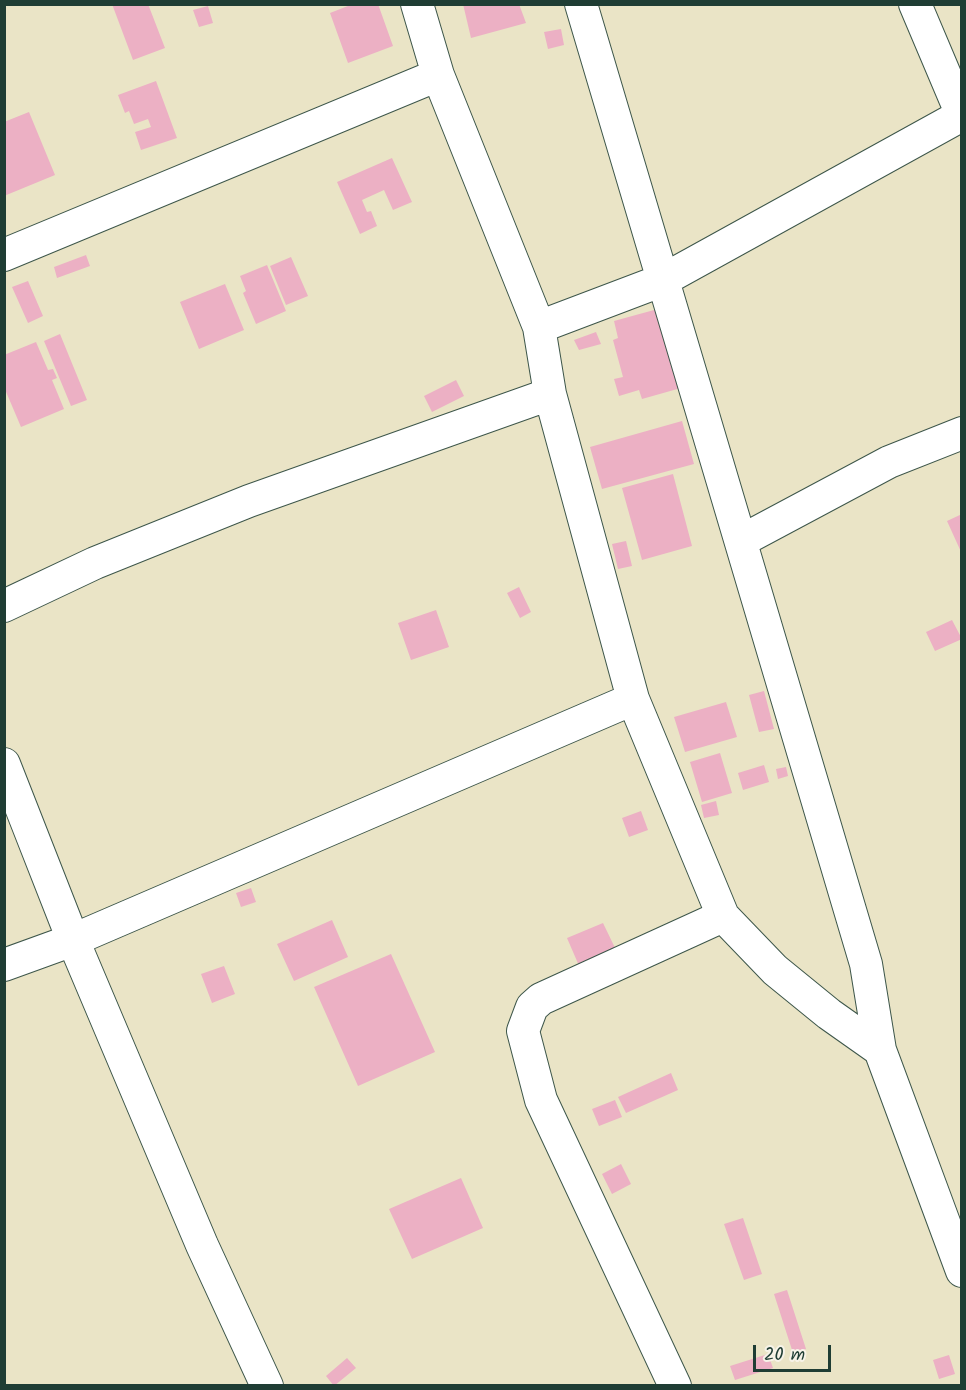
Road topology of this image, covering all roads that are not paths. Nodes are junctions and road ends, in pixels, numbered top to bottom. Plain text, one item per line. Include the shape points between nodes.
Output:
1 (417, 4) edge
2 (581, 4) edge
3 (915, 4) edge
4 (438, 75) junction
5 (962, 115) edge
6 (4, 255) edge
7 (663, 280) junction
8 (539, 327) junction
9 (550, 394) junction
10 (962, 433) edge
11 (741, 541) junction
12 (4, 606) edge
13 (633, 699) junction
14 (4, 764) edge
15 (723, 916) junction
16 (73, 940) junction
17 (4, 965) edge
18 (880, 1050) junction
19 (962, 1270) edge
20 (267, 1386) edge
21 (675, 1386) edge

1 - 4 street
2 - 7 street
3 - 5 street
4 - 6 street
4 - 8 street
5 - 7 street
7 - 8 street
7 - 11 street
8 - 9 street
9 - 12 street via 249,501 95,563
9 - 13 street
10 - 11 street via 889,462
11 - 18 street via 866,964
13 - 15 street
13 - 16 street
14 - 16 street
15 - 18 street via 775,970
15 - 21 street via 541,999 532,1007 523,1031 541,1100
16 - 17 street
16 - 20 street via 202,1245
18 - 19 street

